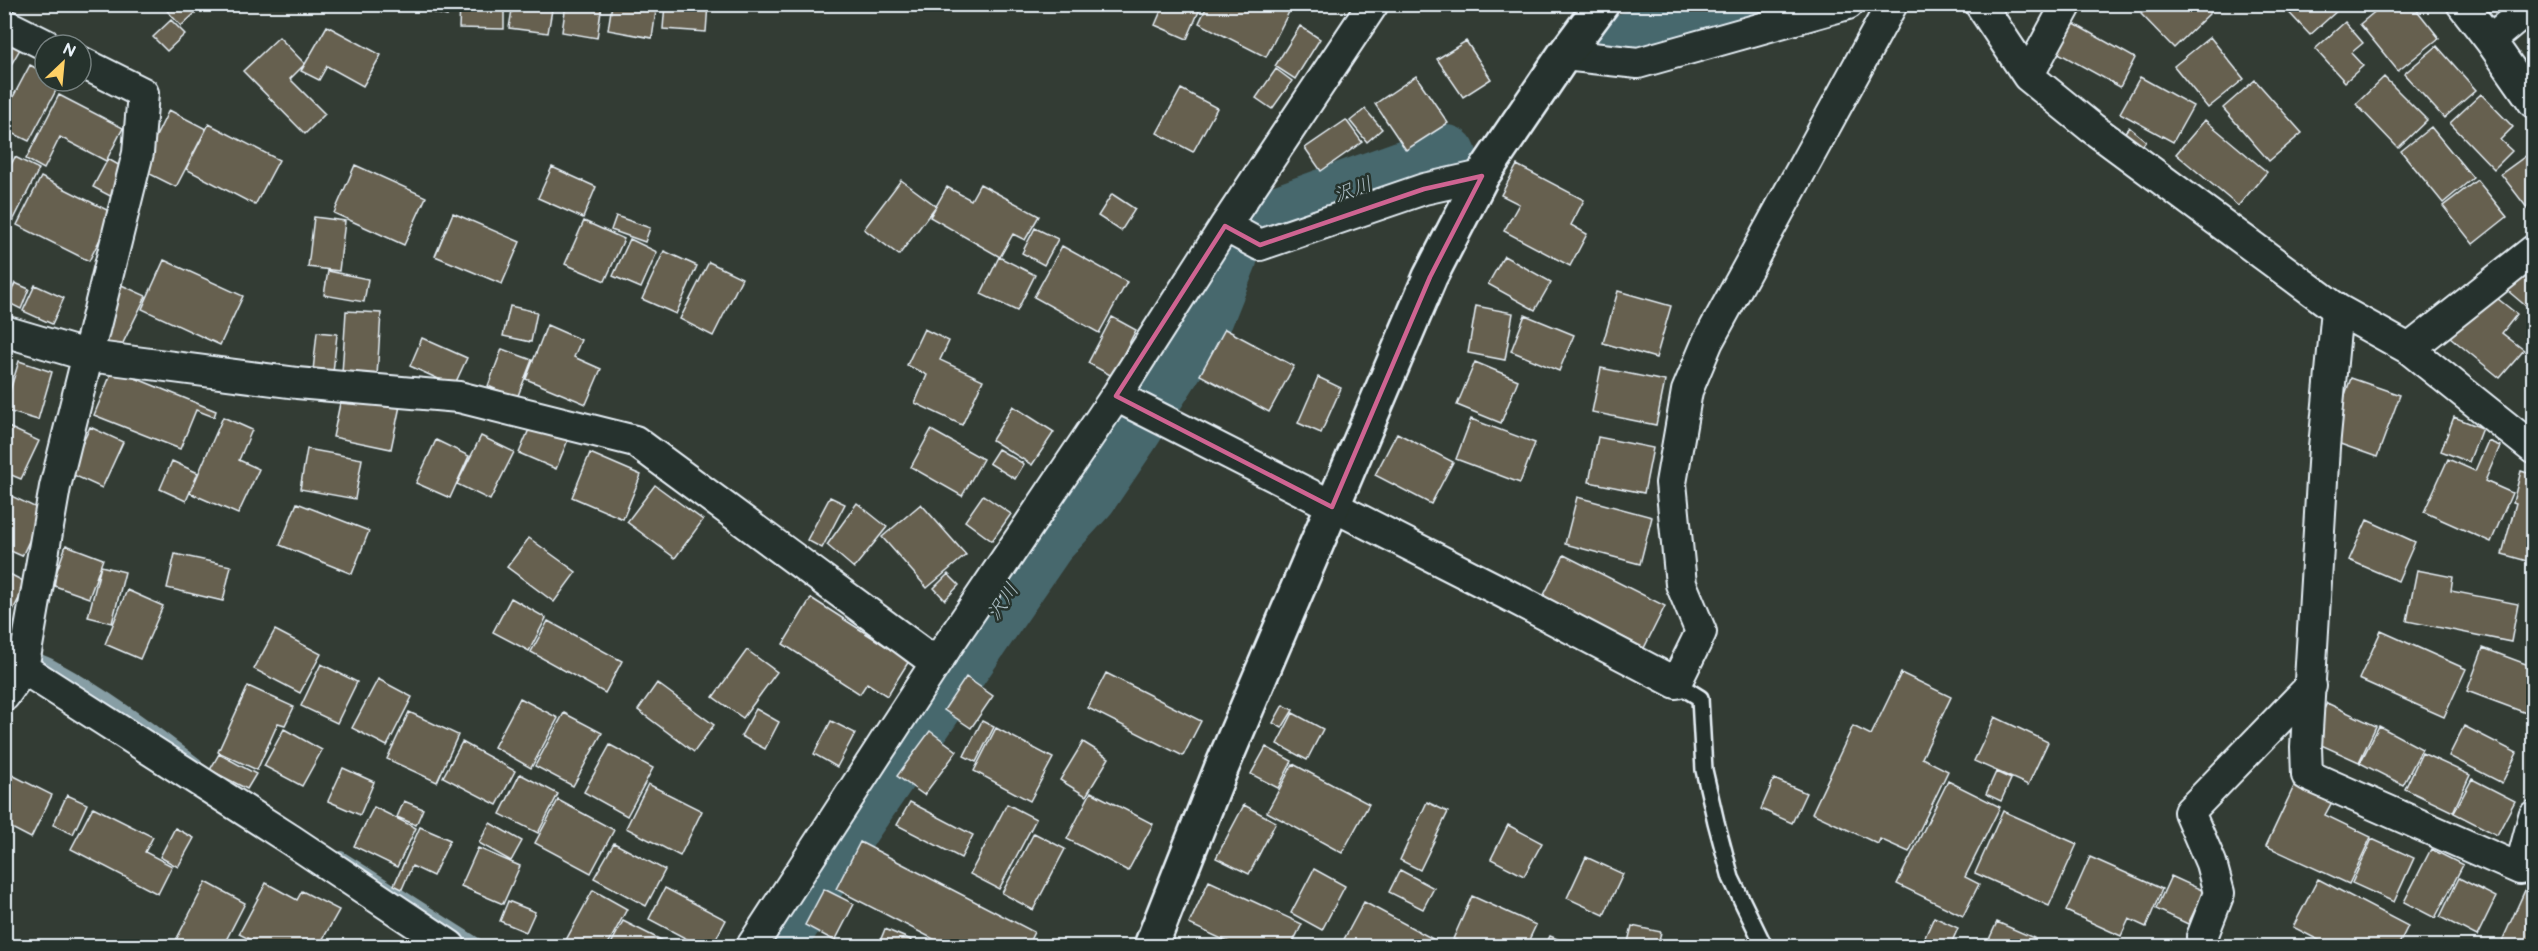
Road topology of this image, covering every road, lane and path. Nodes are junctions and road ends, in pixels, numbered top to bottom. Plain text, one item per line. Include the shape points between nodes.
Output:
1 (1373, 4) edge
2 (1602, 4) edge
3 (1848, 4) edge
4 (1892, 4) edge
5 (1980, 4) edge
6 (2067, 4) edge
7 (2462, 4) edge
8 (2533, 4) edge
9 (4, 24) edge
10 (33, 38) edge
11 (2490, 40) junction
12 (1564, 55) junction
13 (93, 68) edge
14 (2028, 76) junction
15 (2534, 103) edge
16 (1482, 176) junction
17 (1225, 226) junction
18 (2534, 250) edge
19 (2337, 309) junction
20 (4, 331) edge
21 (2409, 349) junction
22 (89, 356) junction
23 (1116, 396) junction
24 (2534, 449) edge
25 (1332, 507) junction
26 (14, 663) edge
27 (936, 663) junction
28 (1676, 683) junction
29 (2311, 686) junction
30 (4, 696) edge
31 (2534, 816) edge
32 (2202, 937) dead end
33 (450, 946) edge
34 (752, 946) edge
35 (1151, 946) edge
36 (1764, 946) edge

1 - 17 street
2 - 12 street
3 - 12 street via 1638,63
4 - 28 street via 1708,341 1687,391 1671,483 1681,584 1701,632
5 - 14 street
6 - 14 street
7 - 11 street
8 - 11 street
9 - 10 street
11 - 15 street
12 - 16 street
13 - 22 street via 143,93 138,153
14 - 19 street
16 - 17 street via 1424,189 1260,244
16 - 25 street via 1430,277
17 - 23 street
18 - 21 street
19 - 21 street
19 - 29 street via 2324,447
20 - 22 street
21 - 24 street
22 - 26 street
22 - 27 street via 297,383 459,397 635,441
23 - 25 street
23 - 27 street
25 - 28 street
25 - 35 street
26 - 30 street
26 - 33 street
27 - 34 street
28 - 36 lane via 1700,698 1704,770 1716,822 1731,878
29 - 31 street via 2307,775 2520,868
29 - 32 street via 2189,812 2219,893

